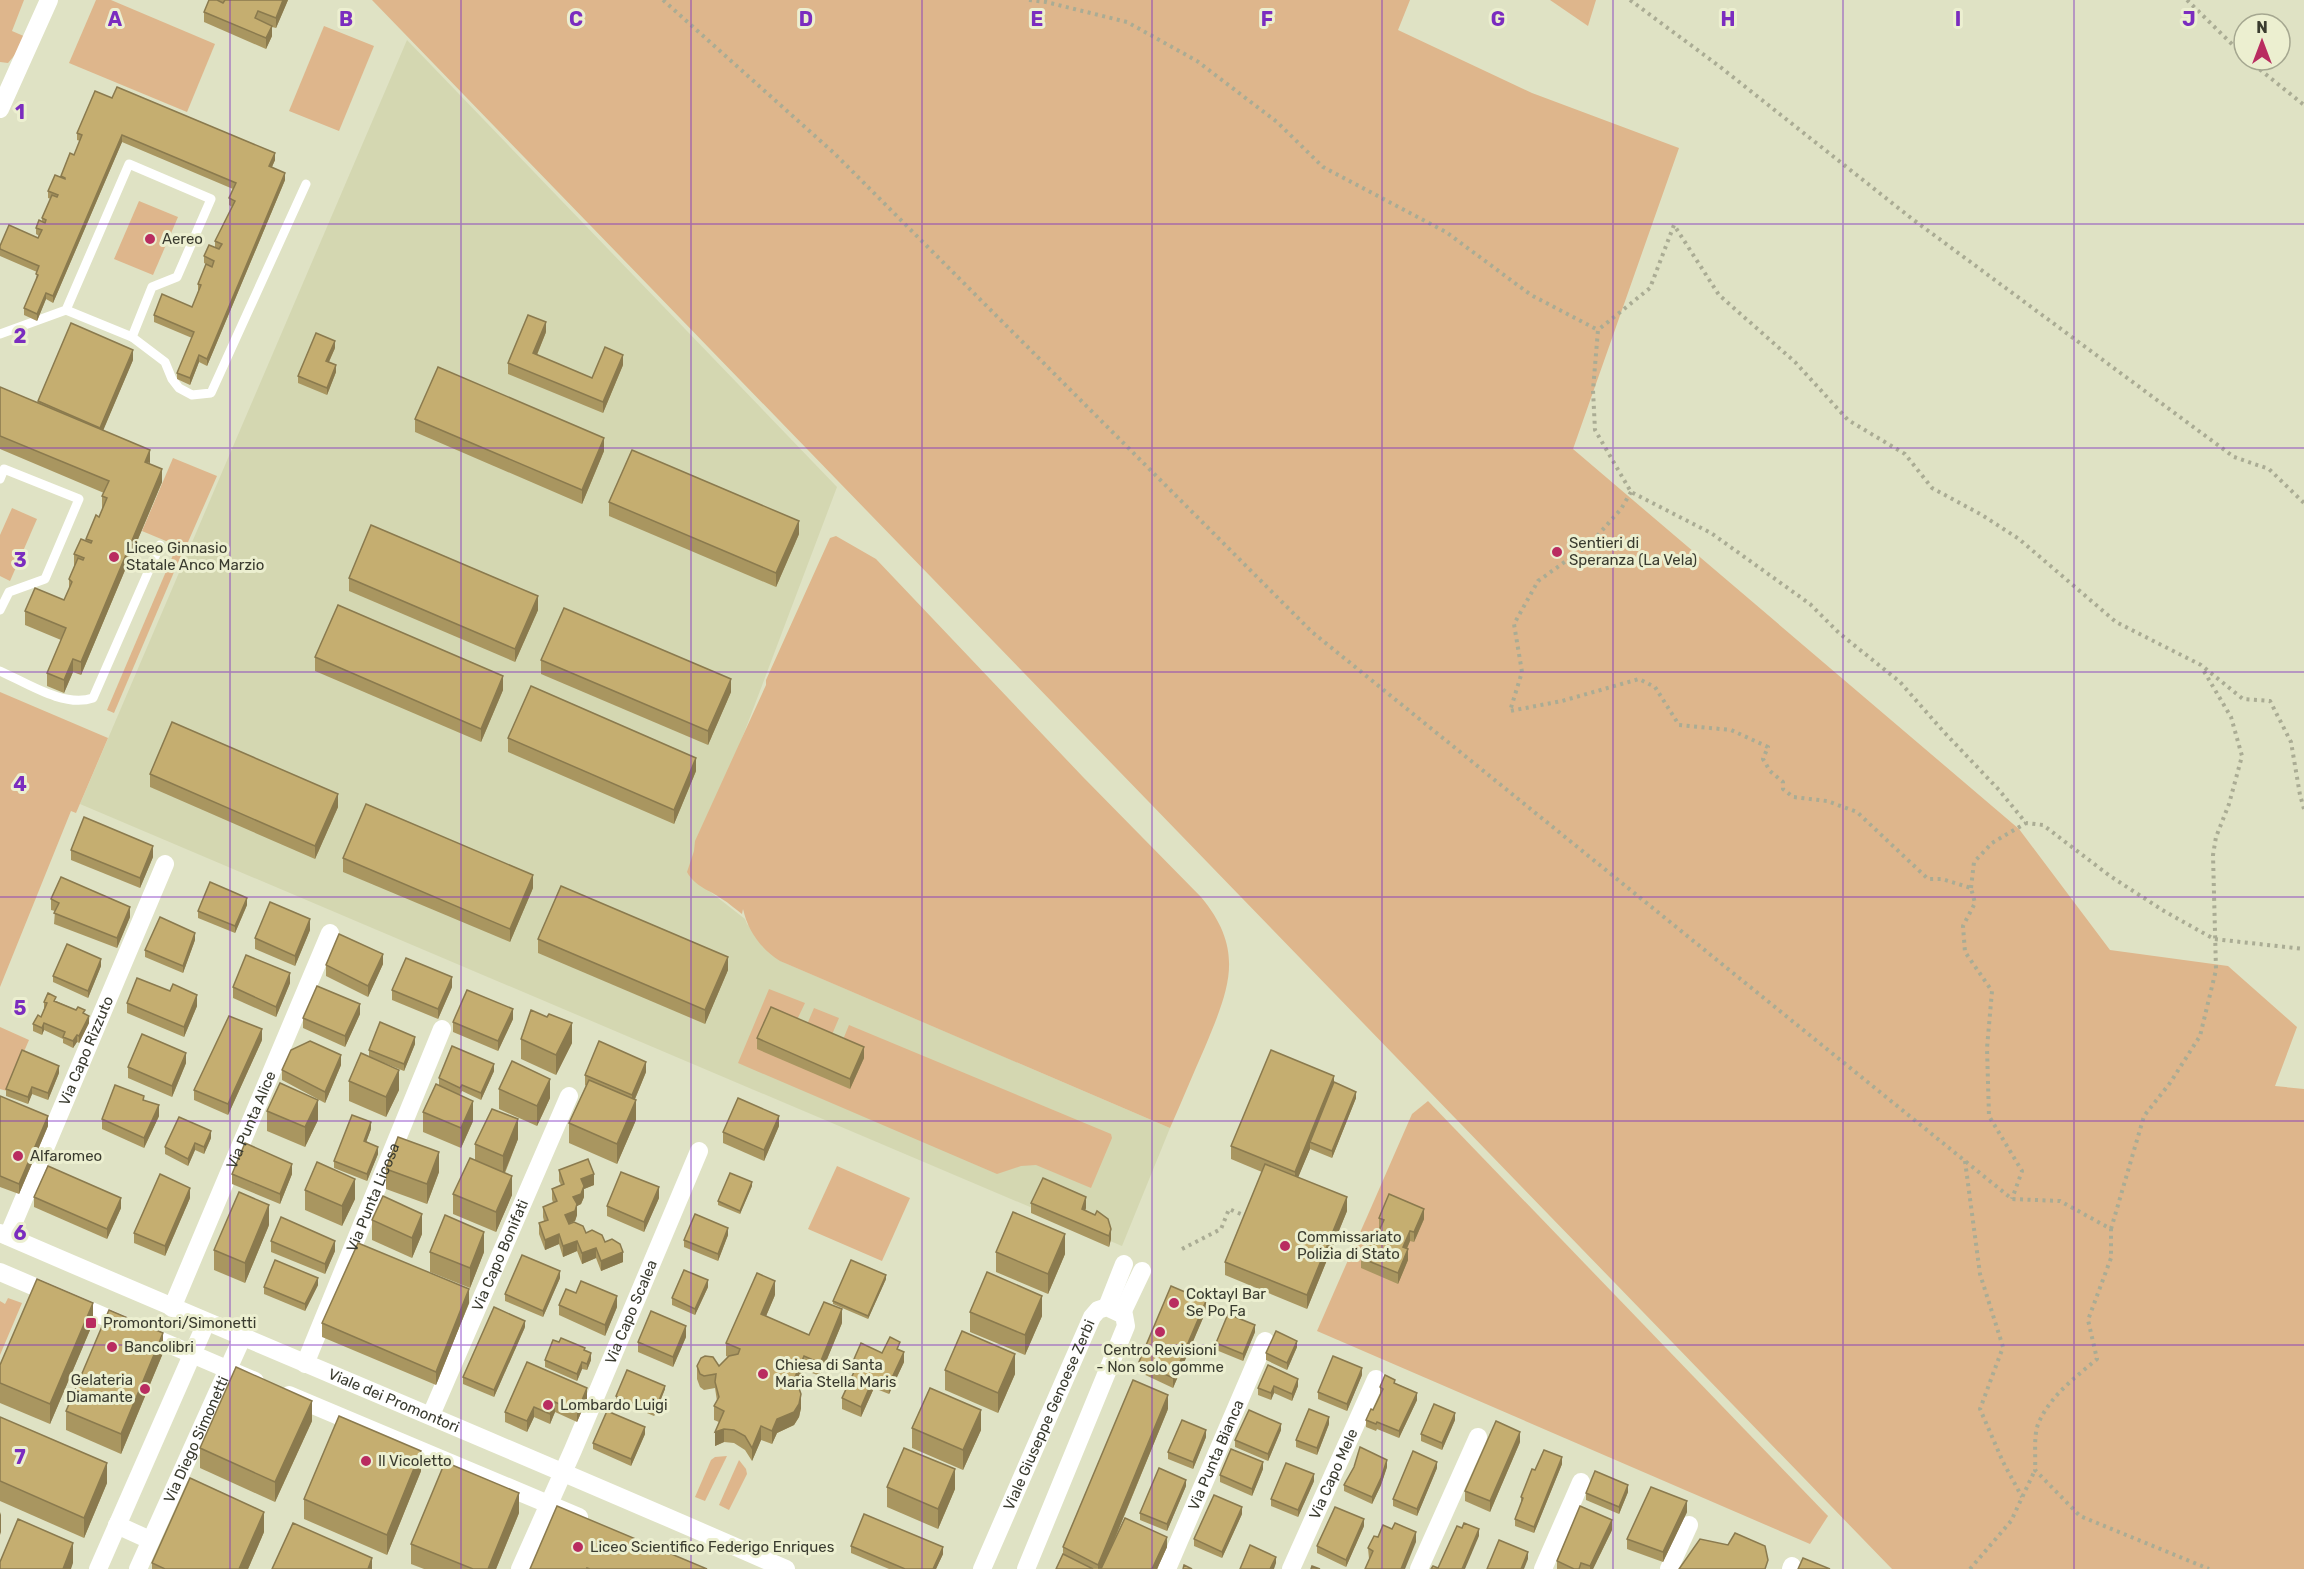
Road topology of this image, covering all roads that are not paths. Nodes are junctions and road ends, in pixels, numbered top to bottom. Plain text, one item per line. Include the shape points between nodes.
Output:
1 (49, 0) edge
2 (8, 71) edge
3 (0, 110) edge
4 (306, 184) dead end
5 (66, 310) junction
6 (0, 334) edge
7 (132, 337) junction
8 (0, 479) edge
9 (160, 545) dead end
10 (0, 610) edge
11 (0, 671) edge
12 (165, 864) dead end
13 (330, 933) dead end
14 (442, 1029) dead end
15 (569, 1096) dead end
16 (699, 1151) dead end
17 (4, 1234) edge
18 (1124, 1264) dead end
19 (1142, 1271) dead end
20 (0, 1272) edge
21 (172, 1308) junction
22 (1115, 1310) junction
23 (206, 1323) junction
24 (242, 1338) junction
25 (1265, 1341) dead end
26 (192, 1353) junction
27 (305, 1364) junction
28 (228, 1369) junction
29 (1376, 1379) dead end
30 (430, 1415) junction
31 (1478, 1437) dead end
32 (563, 1472) junction
33 (1581, 1482) dead end
34 (549, 1504) junction
35 (595, 1524) edge
36 (117, 1525) junction
37 (1689, 1525) dead end
38 (150, 1540) junction
39 (750, 1562) edge
40 (98, 1569) edge
41 (138, 1569) edge
42 (520, 1569) edge
43 (786, 1569) edge
44 (982, 1569) edge
45 (1026, 1569) edge
46 (1167, 1569) edge
47 (1291, 1569) edge
48 (1419, 1569) edge
49 (1543, 1569) edge
50 (1669, 1569) edge

1 - 2 street
2 - 3 street
4 - 7 lane via 211,393 192,395 178,388 165,362
5 - 6 lane
5 - 7 lane
5 - 7 lane via 129,164 211,199 177,277 152,287
8 - 10 lane via 4,470 79,500 45,579 9,592
9 - 11 lane via 93,698 81,702 65,700
12 - 17 street, Via Capo Rizzuto
13 - 21 street, Via Punta Alice
14 - 27 street, Via Punta Licosa
15 - 30 street, Via Capo Bonifati
16 - 32 street, Via Capo Scalea
17 - 21 street, Viale dei Promontori
18 - 22 street
19 - 22 street
20 - 26 street
21 - 23 street, Viale dei Promontori
22 - 44 street, Viale Giuseppe Genoese Zerbi via 1098,1310 1092,1317
22 - 45 street via 1126,1319 1126,1326
23 - 24 street, Viale dei Promontori
23 - 26 street
24 - 27 street, Viale dei Promontori
24 - 28 street, Via Diego Simonetti
25 - 46 street, Via Punta Bianca
26 - 28 street
26 - 36 street
27 - 30 street, Viale dei Promontori
28 - 34 street
28 - 38 street, Via Diego Simonetti
29 - 47 street, Via Capo Mele
30 - 32 street, Viale dei Promontori
31 - 48 street
32 - 34 street, Via Capo Scalea
32 - 39 street, Viale dei Promontori
33 - 49 street
34 - 35 street
34 - 42 street, Via Capo Scalea
36 - 38 street
36 - 40 street
37 - 50 street
38 - 41 street, Via Diego Simonetti
39 - 43 street, Viale dei Promontori

